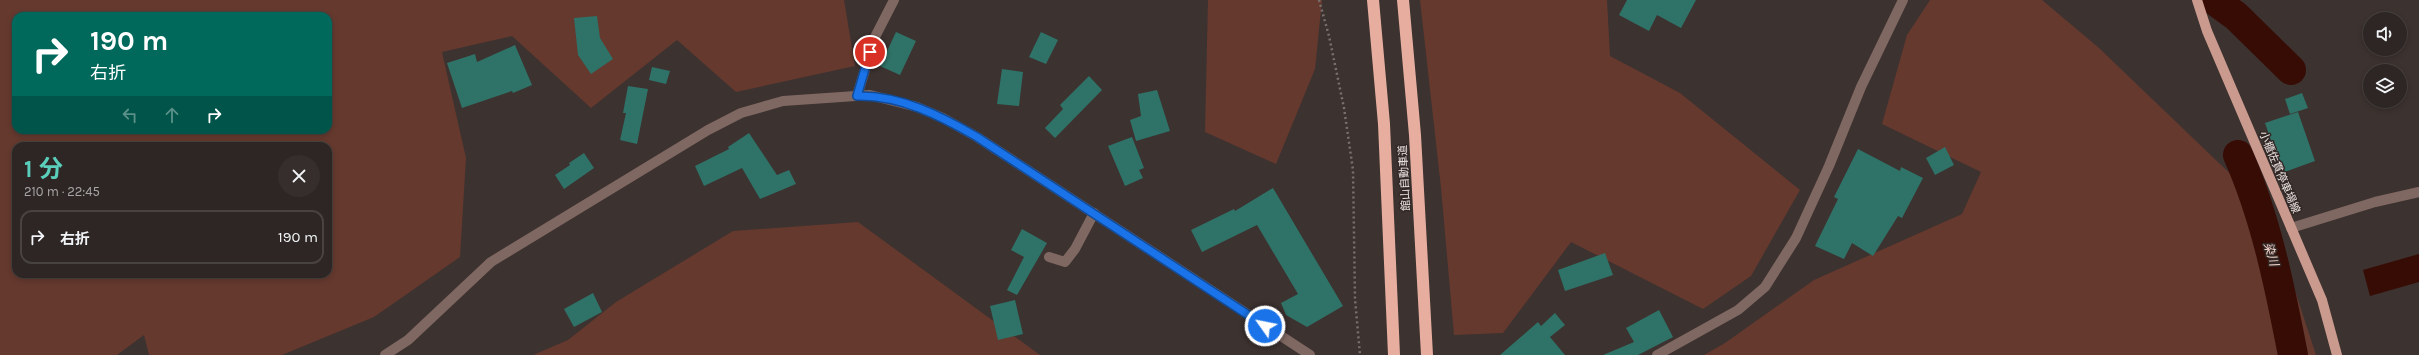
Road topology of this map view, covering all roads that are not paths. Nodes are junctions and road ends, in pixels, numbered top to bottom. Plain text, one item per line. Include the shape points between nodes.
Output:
1 (894, 0) edge
2 (1373, 0) edge
3 (1403, 0) edge
4 (1903, 0) edge
5 (2197, 0) edge
6 (857, 96) junction
7 (2419, 192) edge
8 (1094, 213) junction
9 (2291, 228) junction
10 (1049, 257) dead end
11 (385, 355) edge
12 (1310, 355) edge
13 (1394, 355) edge
14 (1427, 355) edge
15 (1657, 355) edge
16 (2337, 355) edge

1 - 6 street via 875,37
2 - 13 highway, 館山自動車道 via 1384,124
3 - 14 highway, 館山自動車道 via 1415,135
4 - 15 street via 1861,87 1830,166 1796,238 1765,287 1738,310
5 - 9 main road, 小櫃佐貫停車場線 via 2206,31
6 - 8 street via 870,95 917,107 943,118 977,137
6 - 11 street via 783,101 741,113 708,130 491,262 408,340
7 - 9 street via 2374,202
8 - 10 street via 1066,262
8 - 12 street
9 - 16 main road, 小櫃佐貫停車場線 via 2322,300

